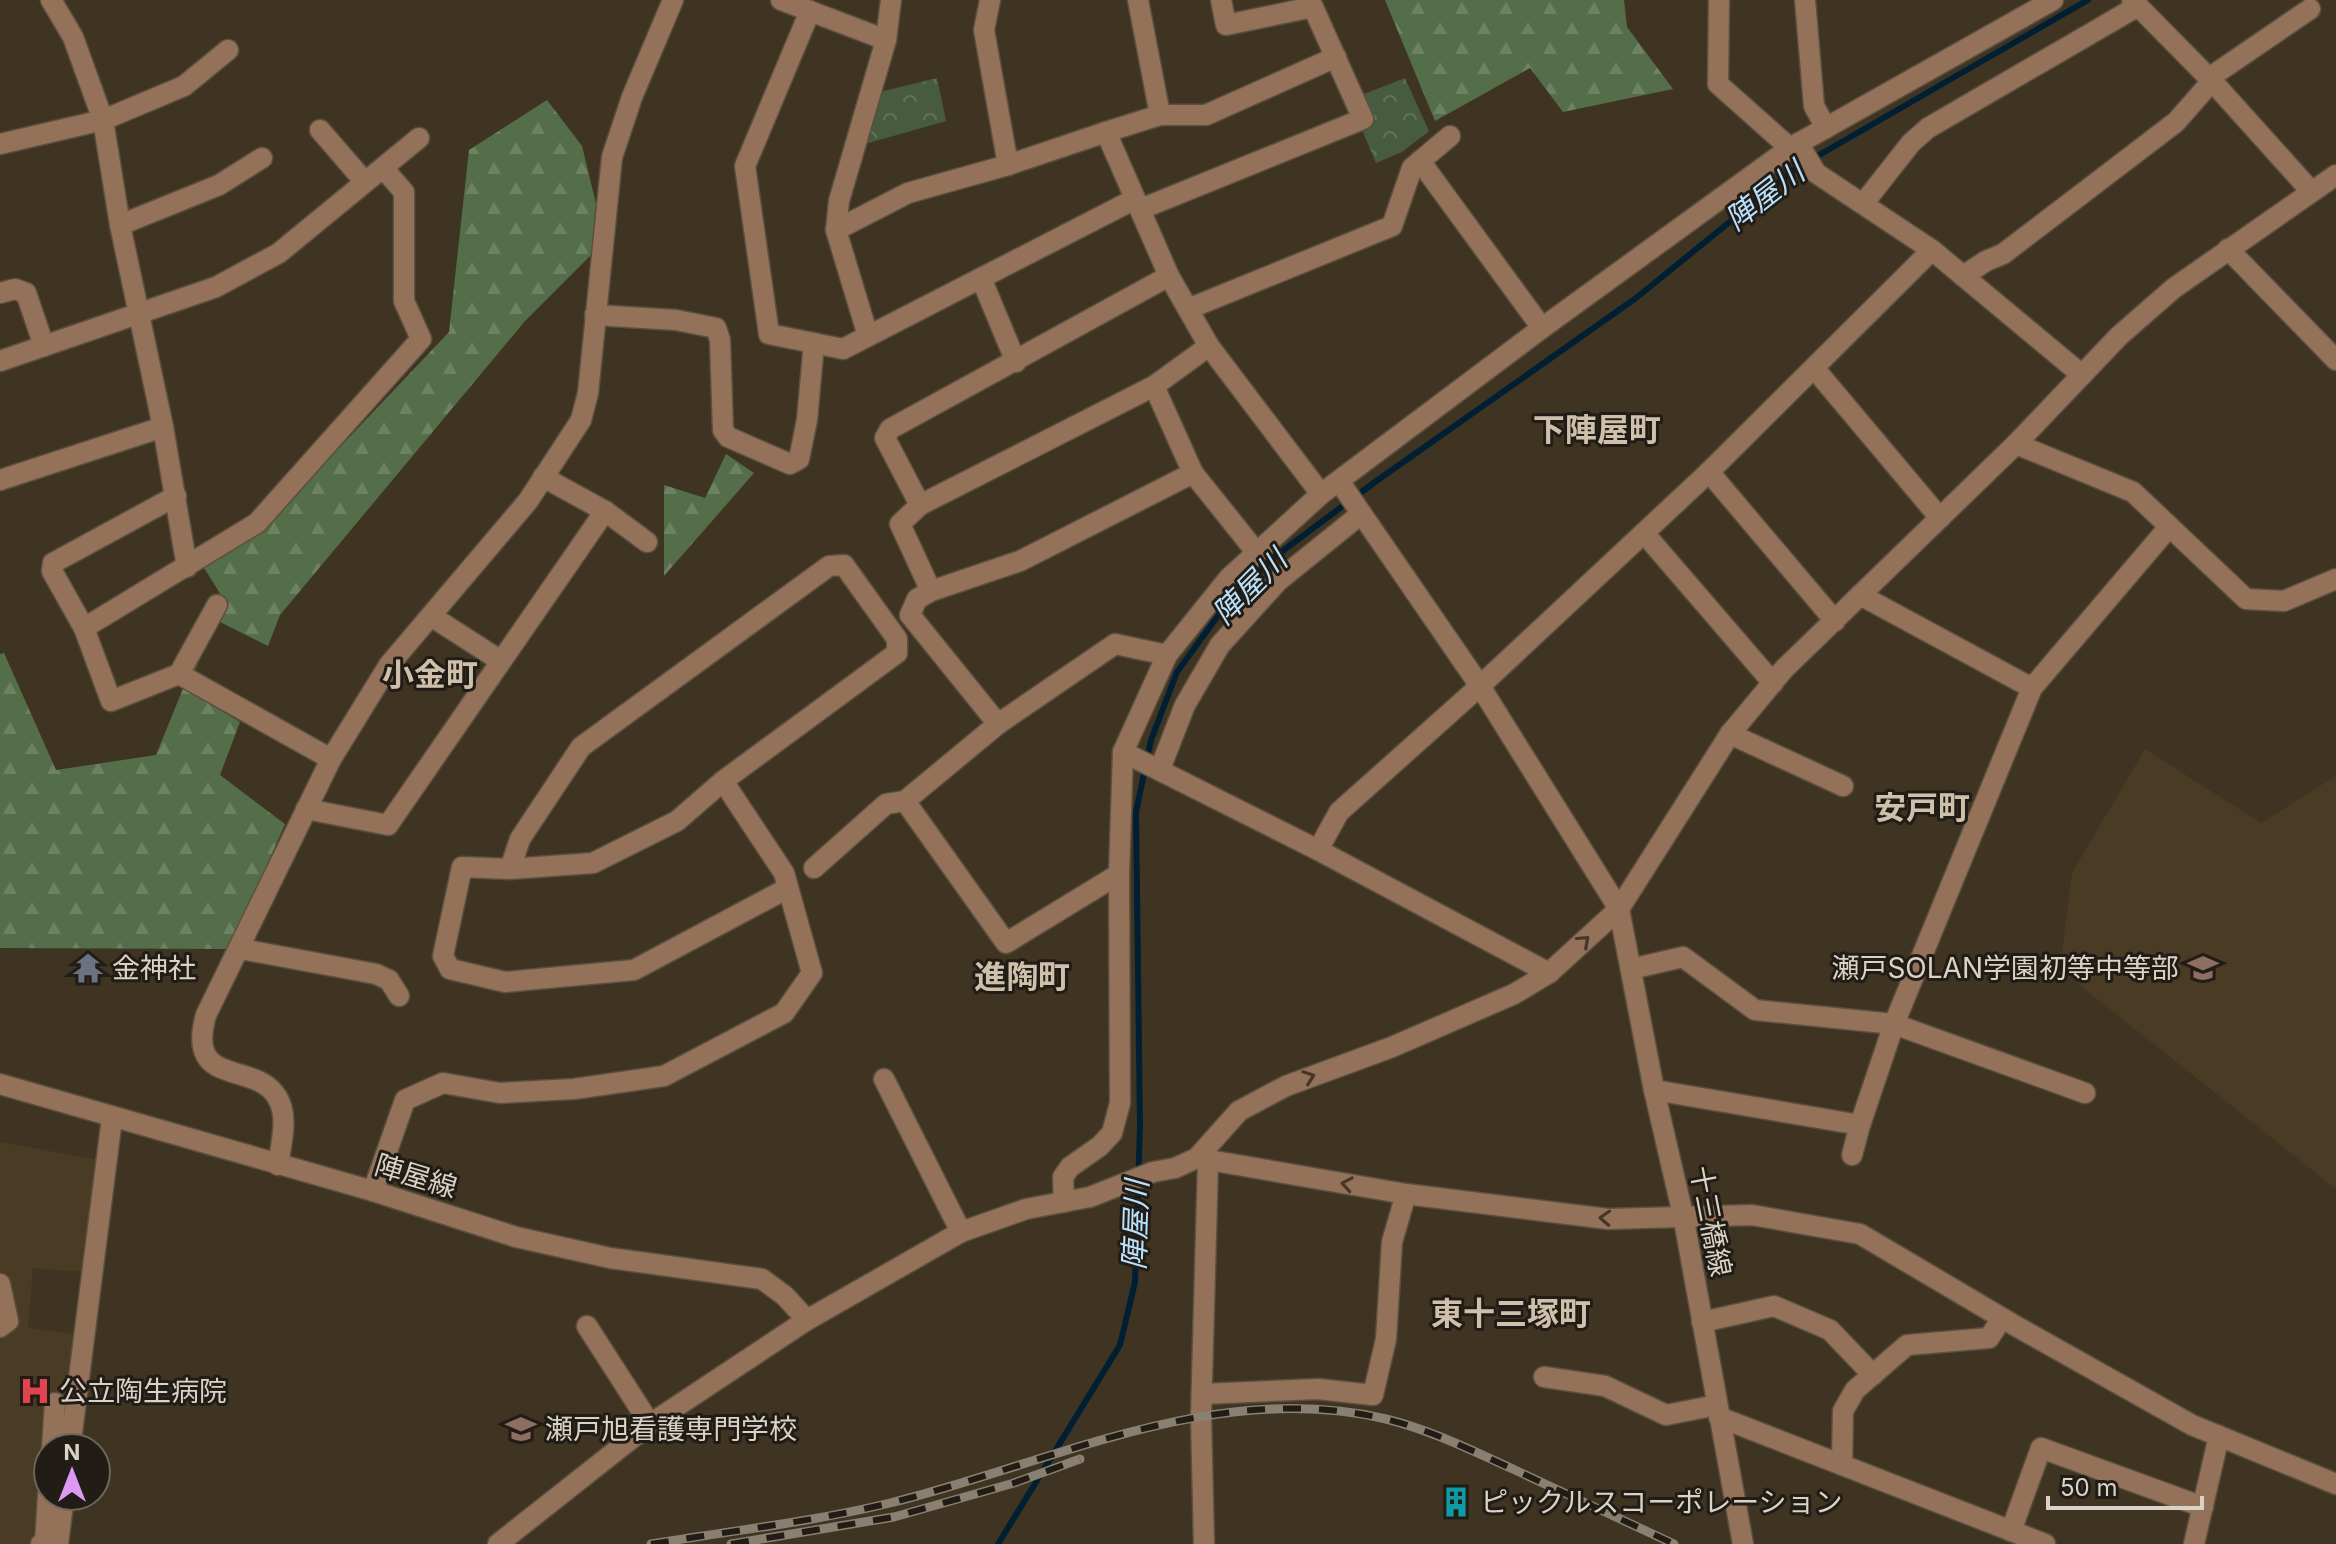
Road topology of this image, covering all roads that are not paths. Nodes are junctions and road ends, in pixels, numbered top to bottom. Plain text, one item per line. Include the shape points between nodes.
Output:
1 (51, 0) edge
2 (673, 0) edge
3 (781, 0) edge
4 (891, 0) edge
5 (990, 0) edge
6 (1138, 0) edge
7 (1221, 0) edge
8 (1719, 0) edge
9 (1805, 0) edge
10 (2053, 0) edge
11 (2135, 3) edge
12 (2310, 9) dead end
13 (810, 11) junction
14 (886, 40) junction
15 (228, 50) dead end
16 (1336, 57) junction
17 (2211, 80) junction
18 (1160, 115) junction
19 (103, 120) junction
20 (1826, 128) junction
21 (320, 130) dead end
22 (1106, 132) junction
23 (1450, 136) dead end
24 (419, 138) dead end
25 (0, 144) edge
26 (1797, 147) junction
27 (262, 158) dead end
28 (1420, 161) junction
29 (1008, 165) junction
30 (383, 168) junction
31 (2336, 175) edge
32 (365, 182) junction
33 (2310, 190) junction
34 (1138, 204) junction
35 (1863, 204) junction
36 (120, 225) junction
37 (836, 230) junction
38 (2228, 249) junction
39 (1932, 250) junction
40 (1169, 276) junction
41 (1963, 276) junction
42 (981, 278) junction
43 (0, 293) edge
44 (1188, 309) junction
45 (137, 315) junction
46 (595, 315) junction
47 (1542, 328) junction
48 (868, 336) junction
49 (814, 343) junction
50 (44, 346) junction
51 (1209, 346) junction
52 (2336, 360) edge
53 (0, 361) edge
54 (1016, 362) junction
55 (1814, 368) junction
56 (2082, 375) junction
57 (1154, 386) junction
58 (163, 427) junction
59 (2016, 444) junction
60 (1709, 472) junction
61 (1193, 473) junction
62 (543, 477) junction
63 (0, 480) edge
64 (1342, 486) junction
65 (1321, 494) junction
66 (176, 496) junction
67 (920, 505) junction
68 (605, 511) junction
69 (1360, 512) junction
70 (1940, 518) junction
71 (2169, 527) junction
72 (1644, 533) junction
73 (647, 542) dead end
74 (1257, 553) junction
75 (187, 567) junction
76 (2336, 579) edge
77 (931, 591) junction
78 (1860, 595) junction
79 (217, 605) dead end
80 (431, 616) junction
81 (1835, 621) junction
82 (84, 628) junction
83 (1167, 655) junction
84 (501, 661) junction
85 (179, 674) junction
86 (1773, 683) junction
87 (1480, 686) junction
88 (2032, 688) junction
89 (998, 724) junction
90 (1730, 734) junction
91 (1128, 754) junction
92 (331, 759) junction
93 (1157, 767) junction
94 (723, 781) junction
95 (1843, 786) dead end
96 (905, 801) junction
97 (306, 809) junction
98 (1318, 850) junction
99 (814, 868) dead end
100 (510, 869) junction
101 (1119, 874) junction
102 (788, 888) junction
103 (1619, 909) junction
104 (241, 949) junction
105 (1631, 969) junction
106 (1549, 973) junction
107 (399, 996) dead end
108 (1894, 1024) junction
109 (884, 1079) dead end
110 (0, 1084) edge
111 (1654, 1090) junction
112 (2085, 1093) dead end
113 (112, 1118) junction
114 (1860, 1125) junction
115 (1852, 1155) dead end
116 (1203, 1159) junction
117 (278, 1165) junction
118 (373, 1191) junction
119 (1406, 1194) junction
120 (1064, 1202) junction
121 (1683, 1215) junction
122 (961, 1232) junction
123 (0, 1284) edge
124 (2002, 1318) junction
125 (807, 1320) junction
126 (1702, 1322) junction
127 (587, 1326) dead end
128 (0, 1327) edge
129 (1873, 1375) junction
130 (1544, 1377) dead end
131 (1202, 1394) junction
132 (55, 1403) dead end
133 (1718, 1411) junction
134 (650, 1424) junction
135 (53, 1432) edge
136 (72, 1432) edge
137 (2219, 1436) junction
138 (1842, 1464) junction
139 (2336, 1484) edge
140 (2203, 1507) junction
141 (47, 1512) edge
142 (62, 1512) edge
143 (2011, 1531) junction
144 (2037, 1543) edge
145 (41, 1544) edge
146 (58, 1544) edge
147 (498, 1544) edge
148 (1204, 1544) edge
149 (1743, 1544) edge
150 (2194, 1544) edge

1 - 19 street via 73,37
2 - 46 street via 612,157
3 - 13 street
4 - 14 street
5 - 29 street via 984,30
6 - 18 street
7 - 16 street via 1226,25 1313,7
8 - 26 street via 1718,84
9 - 20 street via 1814,106
10 - 20 street
11 - 17 street
11 - 35 street via 1928,128
12 - 17 street
13 - 14 street
13 - 49 street via 745,166 769,334
14 - 37 street via 839,201
15 - 19 street via 184,86
16 - 18 street via 1206,115
16 - 34 street via 1363,119
17 - 33 street
17 - 41 street via 2169,128 2003,254
18 - 22 street
19 - 25 street
19 - 36 street
20 - 26 street
21 - 32 street
22 - 29 street
22 - 34 street
23 - 28 street
24 - 30 street
26 - 35 street via 1816,173
26 - 47 street
27 - 36 street via 219,185
28 - 44 street via 1412,168 1392,226
28 - 47 street
29 - 37 street via 908,193
30 - 32 street
30 - 75 street via 404,192 404,301 421,339 257,523
31 - 33 street
32 - 45 street via 279,253 216,287
33 - 38 street
34 - 40 street
34 - 42 street
35 - 39 street
36 - 45 street
37 - 48 street
38 - 52 street
38 - 56 street via 2163,297
39 - 41 street
39 - 55 street
40 - 44 street
40 - 54 street
41 - 56 street
42 - 48 street
42 - 54 street
43 - 50 street via 26,293
44 - 51 street
45 - 50 street
45 - 58 street
46 - 49 street via 716,328 723,430 790,464 799,459 807,420
46 - 62 street via 581,420
47 - 64 street
48 - 49 street via 843,349
50 - 53 street
51 - 57 street
51 - 65 street
54 - 67 street via 890,429 885,438
55 - 60 street
55 - 70 street
56 - 59 street
57 - 61 street
57 - 67 street
58 - 63 street
58 - 66 street
59 - 70 street
59 - 71 street via 2133,492
60 - 72 street
60 - 81 street
61 - 74 street
61 - 77 street via 1020,561
62 - 68 street
62 - 80 street
64 - 65 street
64 - 69 street
65 - 74 street
66 - 75 street
66 - 82 street via 53,563 52,571
67 - 77 street via 900,524
68 - 73 street
68 - 84 street
69 - 87 street
69 - 93 street via 1278,581 1220,645
70 - 78 street
71 - 76 street via 2246,599 2284,601
71 - 88 street
72 - 86 street
72 - 87 street
74 - 83 street via 1229,578
75 - 82 street
77 - 89 street via 917,599 910,615
78 - 81 street
78 - 88 street
79 - 85 street
80 - 84 street
80 - 92 street via 389,665
81 - 86 street
82 - 85 street via 111,701
83 - 89 street via 1115,644
83 - 91 street
84 - 97 street via 388,825
85 - 92 street
86 - 90 street
87 - 98 street via 1339,812
87 - 103 street
88 - 108 street
89 - 96 street
90 - 95 street
90 - 103 street
91 - 93 street
91 - 101 street
92 - 97 street
93 - 98 street
94 - 100 street via 677,821 593,863
94 - 100 street via 897,653 897,639 844,565 829,566 581,747 520,839
94 - 102 street via 784,873
96 - 99 street via 886,804
96 - 101 street via 1006,943
97 - 104 street
98 - 106 street
100 - 102 street via 462,867 443,956 450,969 505,982 634,970
101 - 120 street via 1120,1103 1112,1133 1063,1177
102 - 118 street via 812,973 784,1013 664,1076 500,1093 443,1083 405,1100
103 - 105 street, 十三橋線
106 -> 103 street
104 - 107 street via 376,974 389,980
104 - 117 street via 206,1015 203,1051 218,1067 266,1085 278,1098 283,1126
105 - 108 street via 1683,957 1755,1010
105 - 111 street, 十三橋線
116 -> 106 street via 1239,1111 1251,1104 1514,994
108 - 112 street
108 - 114 street
109 - 122 street
110 - 113 street, 陣屋線
111 - 114 street
111 - 121 street, 十三橋線
113 - 117 street, 陣屋線
113 - 136 street
114 - 115 street
119 -> 116 street
116 - 120 street
116 - 131 street
117 - 118 street, 陣屋線
118 - 125 street, 陣屋線 via 516,1237 610,1258 762,1279
121 -> 119 street via 1608,1219
119 - 131 street via 1392,1242 1386,1339 1373,1395 1318,1389
120 - 122 street
121 - 124 street via 1752,1215 1860,1234
121 - 126 street, 十三橋線
122 - 125 street
123 - 128 street via 8,1321
124 - 129 street via 1989,1338 1907,1345
124 - 137 street
125 - 134 street
126 - 129 street via 1774,1306 1830,1330
126 - 133 street, 十三橋線
127 - 134 street
129 - 138 street via 1855,1390 1843,1411
130 - 133 street via 1605,1386 1666,1415
131 - 148 street
132 - 135 street
133 - 138 street
133 - 149 street, 十三橋線
134 - 147 street
137 - 139 street
137 - 140 street
138 - 143 street
140 - 143 street via 2041,1448
140 - 150 street
141 - 145 street
142 - 146 street
143 - 144 street

